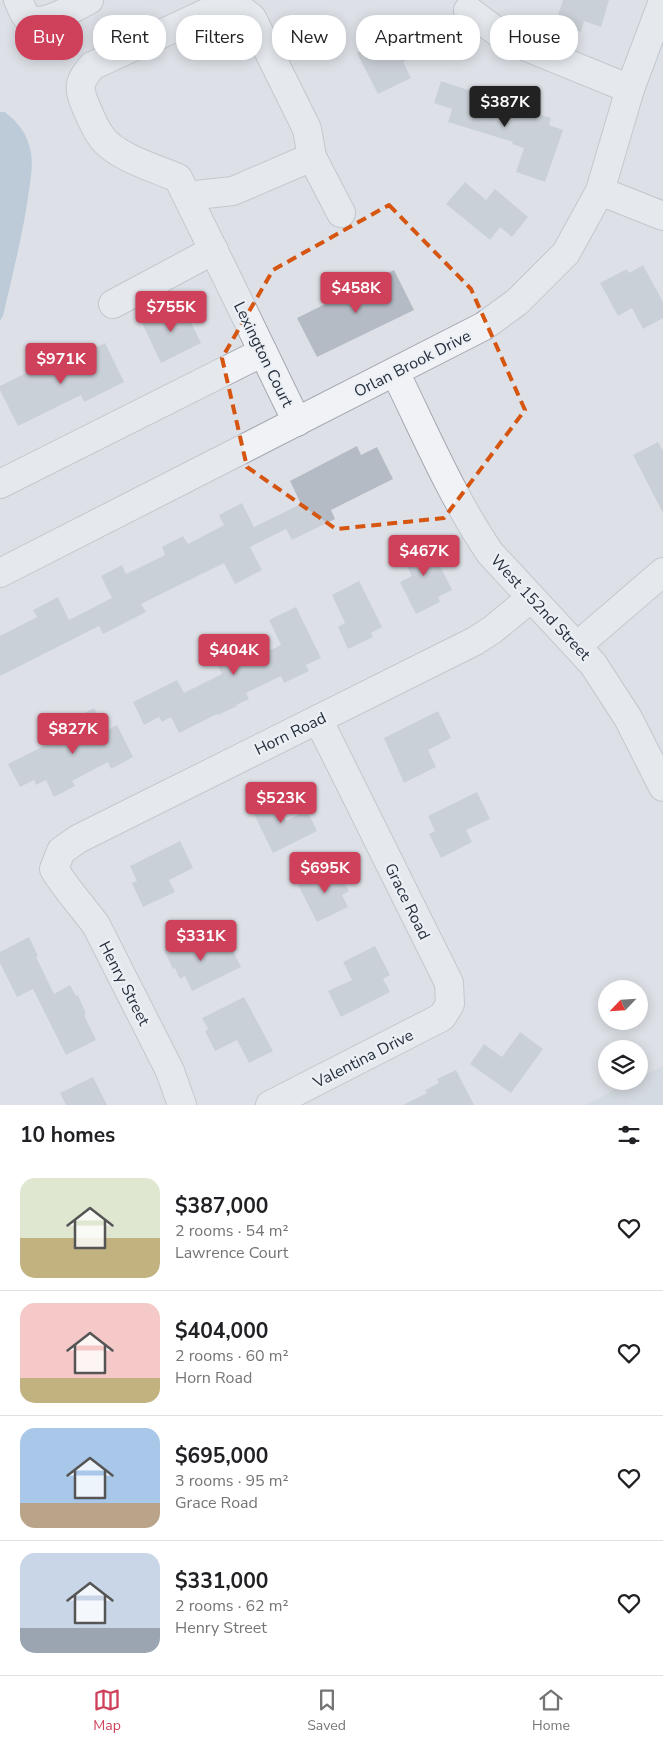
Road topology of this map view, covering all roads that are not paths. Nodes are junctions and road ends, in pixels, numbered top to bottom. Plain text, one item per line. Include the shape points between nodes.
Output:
1 (18, 0) edge
2 (90, 0) edge
3 (663, 1) edge
4 (468, 10) dead end
5 (630, 89) junction
6 (312, 157) junction
7 (183, 187) junction
8 (600, 191) junction
9 (341, 213) dead end
10 (663, 216) edge
11 (214, 250) junction
12 (113, 304) dead end
13 (263, 352) junction
14 (395, 372) junction
15 (297, 422) junction
16 (0, 484) edge
17 (663, 572) edge
18 (0, 573) edge
19 (531, 598) junction
20 (577, 646) junction
21 (318, 720) junction
22 (663, 787) edge
23 (54, 870) joint
24 (450, 1004) joint
25 (182, 1105) edge
26 (270, 1105) edge

1 - 2 street via 27,17 35,22 48,20
3 - 5 street, Orlan Brook Drive
4 - 5 street via 507,39
5 - 8 street, Orlan Brook Drive
6 - 7 street via 233,192
6 - 7 street via 308,129 252,18 237,6 217,8 92,66 82,79 79,91 103,140
6 - 9 street
7 - 11 street, Lexington Court
8 - 10 street
8 - 14 street, Orlan Brook Drive via 566,254 517,302 484,326
11 - 12 street
11 - 13 street, Lexington Court
13 - 15 street, Lexington Court
13 - 16 street
14 - 15 street, Orlan Brook Drive
14 - 19 street, West 152nd Street via 477,534
15 - 18 street, Orlan Brook Drive
17 - 20 street
19 - 20 street, West 152nd Street
19 - 21 street, Horn Road via 475,641
20 - 22 street, West 152nd Street via 593,664 628,718
21 - 23 street, Horn Road via 78,839 61,851
21 - 24 street, Grace Road via 449,983
23 - 25 street, Henry Street via 96,925 170,1071
24 - 26 street, Valentina Drive via 442,1017

